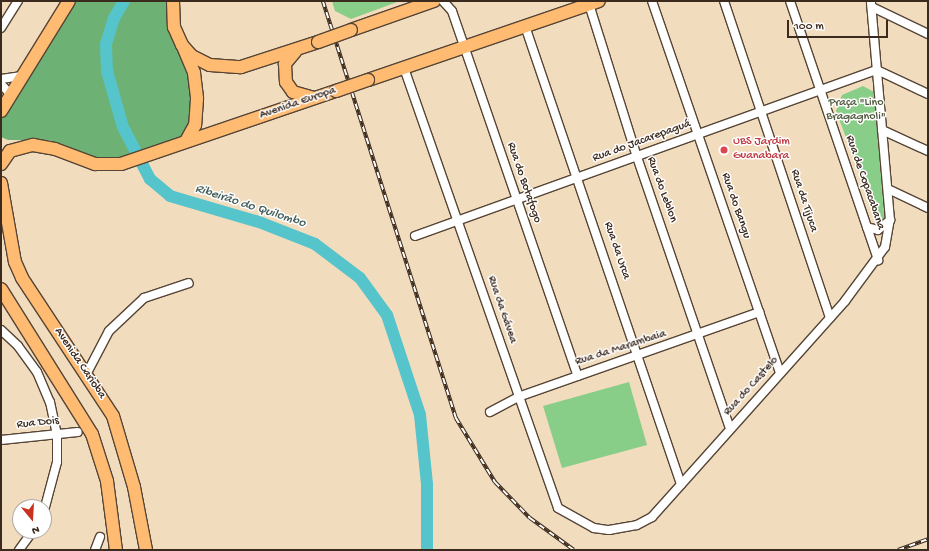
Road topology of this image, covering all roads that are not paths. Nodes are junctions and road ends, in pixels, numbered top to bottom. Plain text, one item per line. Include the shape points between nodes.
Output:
1 (18, 1) edge
2 (70, 1) edge
3 (173, 1) edge
4 (434, 1) edge
5 (443, 1) edge
6 (652, 1) edge
7 (724, 1) edge
8 (790, 1) edge
9 (594, 3) edge
10 (871, 4) edge
11 (525, 26) junction
12 (1, 28) edge
13 (928, 34) edge
14 (182, 45) junction
15 (305, 46) junction
16 (465, 47) junction
17 (404, 68) junction
18 (877, 70) junction
19 (22, 76) junction
20 (1, 79) edge
21 (1, 84) edge
22 (820, 91) junction
23 (928, 94) edge
24 (11, 95) junction
25 (317, 98) junction
26 (1, 111) edge
27 (761, 112) junction
28 (882, 130) junction
29 (698, 135) junction
30 (186, 142) junction
31 (928, 151) edge
32 (636, 156) junction
33 (1, 164) edge
34 (578, 178) junction
35 (1, 183) edge
36 (1, 186) edge
37 (888, 189) junction
38 (515, 200) junction
39 (928, 208) edge
40 (890, 220) junction
41 (458, 221) junction
42 (867, 227) junction
43 (415, 236) dead end
44 (878, 260) junction
45 (189, 283) dead end
46 (1, 289) edge
47 (760, 312) junction
48 (830, 318) junction
49 (1, 330) edge
50 (700, 336) junction
51 (639, 356) junction
52 (87, 373) junction
53 (780, 373) junction
54 (578, 376) junction
55 (518, 397) junction
56 (490, 412) dead end
57 (730, 429) junction
58 (78, 432) dead end
59 (57, 434) junction
60 (1, 440) edge
61 (681, 484) junction
62 (47, 499) edge
63 (609, 530) joint
64 (100, 537) dead end
65 (27, 539) edge
66 (19, 550) edge
67 (95, 550) edge
68 (116, 550) edge
69 (146, 550) edge

1 - 12 street
2 - 19 main road
3 - 14 main road via 174,27
4 - 15 main road, bridge
5 - 16 street, Rua do Botafogo via 452,11
6 - 29 street, Rua do Bangu
7 - 27 street, Rua da Tijuca
8 - 22 street, Rua de Copacabana
9 - 11 main road, Avenida Europa
9 - 32 street, Rua do Leblon
10 - 13 street
10 - 18 street
11 - 16 main road, Avenida Europa
11 - 34 street, Rua da Urca
14 - 15 main road via 200,61 216,67 253,64
14 - 30 main road via 197,90 195,125
15 - 25 main road via 287,59 284,77 293,92
16 - 17 main road, Avenida Europa
16 - 38 street, Rua do Botafogo
17 - 25 main road, Avenida Europa, bridge
17 - 41 street, Rua da Gávea
18 - 22 street, Rua do Jacarepaguá
18 - 23 street
18 - 28 street
19 - 20 street
19 - 24 main road
21 - 24 street
22 - 27 street, Rua do Jacarepaguá
22 - 42 street, Rua de Copacabana
24 - 26 main road
25 - 30 main road, Avenida Europa
27 - 29 street, Rua do Jacarepaguá
27 - 48 street, Rua da Tijuca
28 - 31 street
28 - 37 street
29 - 32 street, Rua do Jacarepaguá
29 - 47 street, Rua do Bangu
30 - 33 main road, Avenida Europa via 131,161 99,165 55,149 33,146 10,151
32 - 34 street, Rua do Jacarepaguá
32 - 50 street, Rua do Leblon
34 - 38 street, Rua do Jacarepaguá
34 - 51 street, Rua da Urca
35 - 36 main road
35 - 52 main road, Avenida Carioba via 15,262 22,278
37 - 39 street
37 - 40 street
38 - 41 street, Rua do Jacarepaguá
38 - 54 street, Rua do Botafogo
40 - 42 street via 878,230
40 - 44 street, Rua do Castelo via 890,233
41 - 43 street, Rua do Jacarepaguá
41 - 55 street, Rua da Gávea
42 - 44 street, Rua de Copacabana
44 - 48 street, Rua do Castelo
45 - 52 street via 144,298 109,330
46 - 68 main road, Avenida Carioba via 92,434 107,481
47 - 50 street, Rua da Marambaia
47 - 53 street, Rua do Bangu
48 - 53 street, Rua do Castelo
49 - 59 street via 18,346 37,372 50,402
50 - 51 street, Rua da Marambaia
50 - 57 street, Rua do Leblon
51 - 54 street, Rua da Marambaia
51 - 61 street, Rua da Urca
52 - 69 main road, Avenida Carioba via 113,416 134,487
53 - 57 street, Rua do Castelo
54 - 55 street, Rua da Marambaia
55 - 56 street, Rua da Marambaia
55 - 63 street, Rua da Gávea via 558,508 594,528
57 - 61 street, Rua do Castelo
58 - 59 street, Rua Dois
59 - 60 street, Rua Dois
59 - 62 street via 56,468
61 - 63 street, Rua do Castelo via 652,516 637,525
64 - 67 street
65 - 66 street

